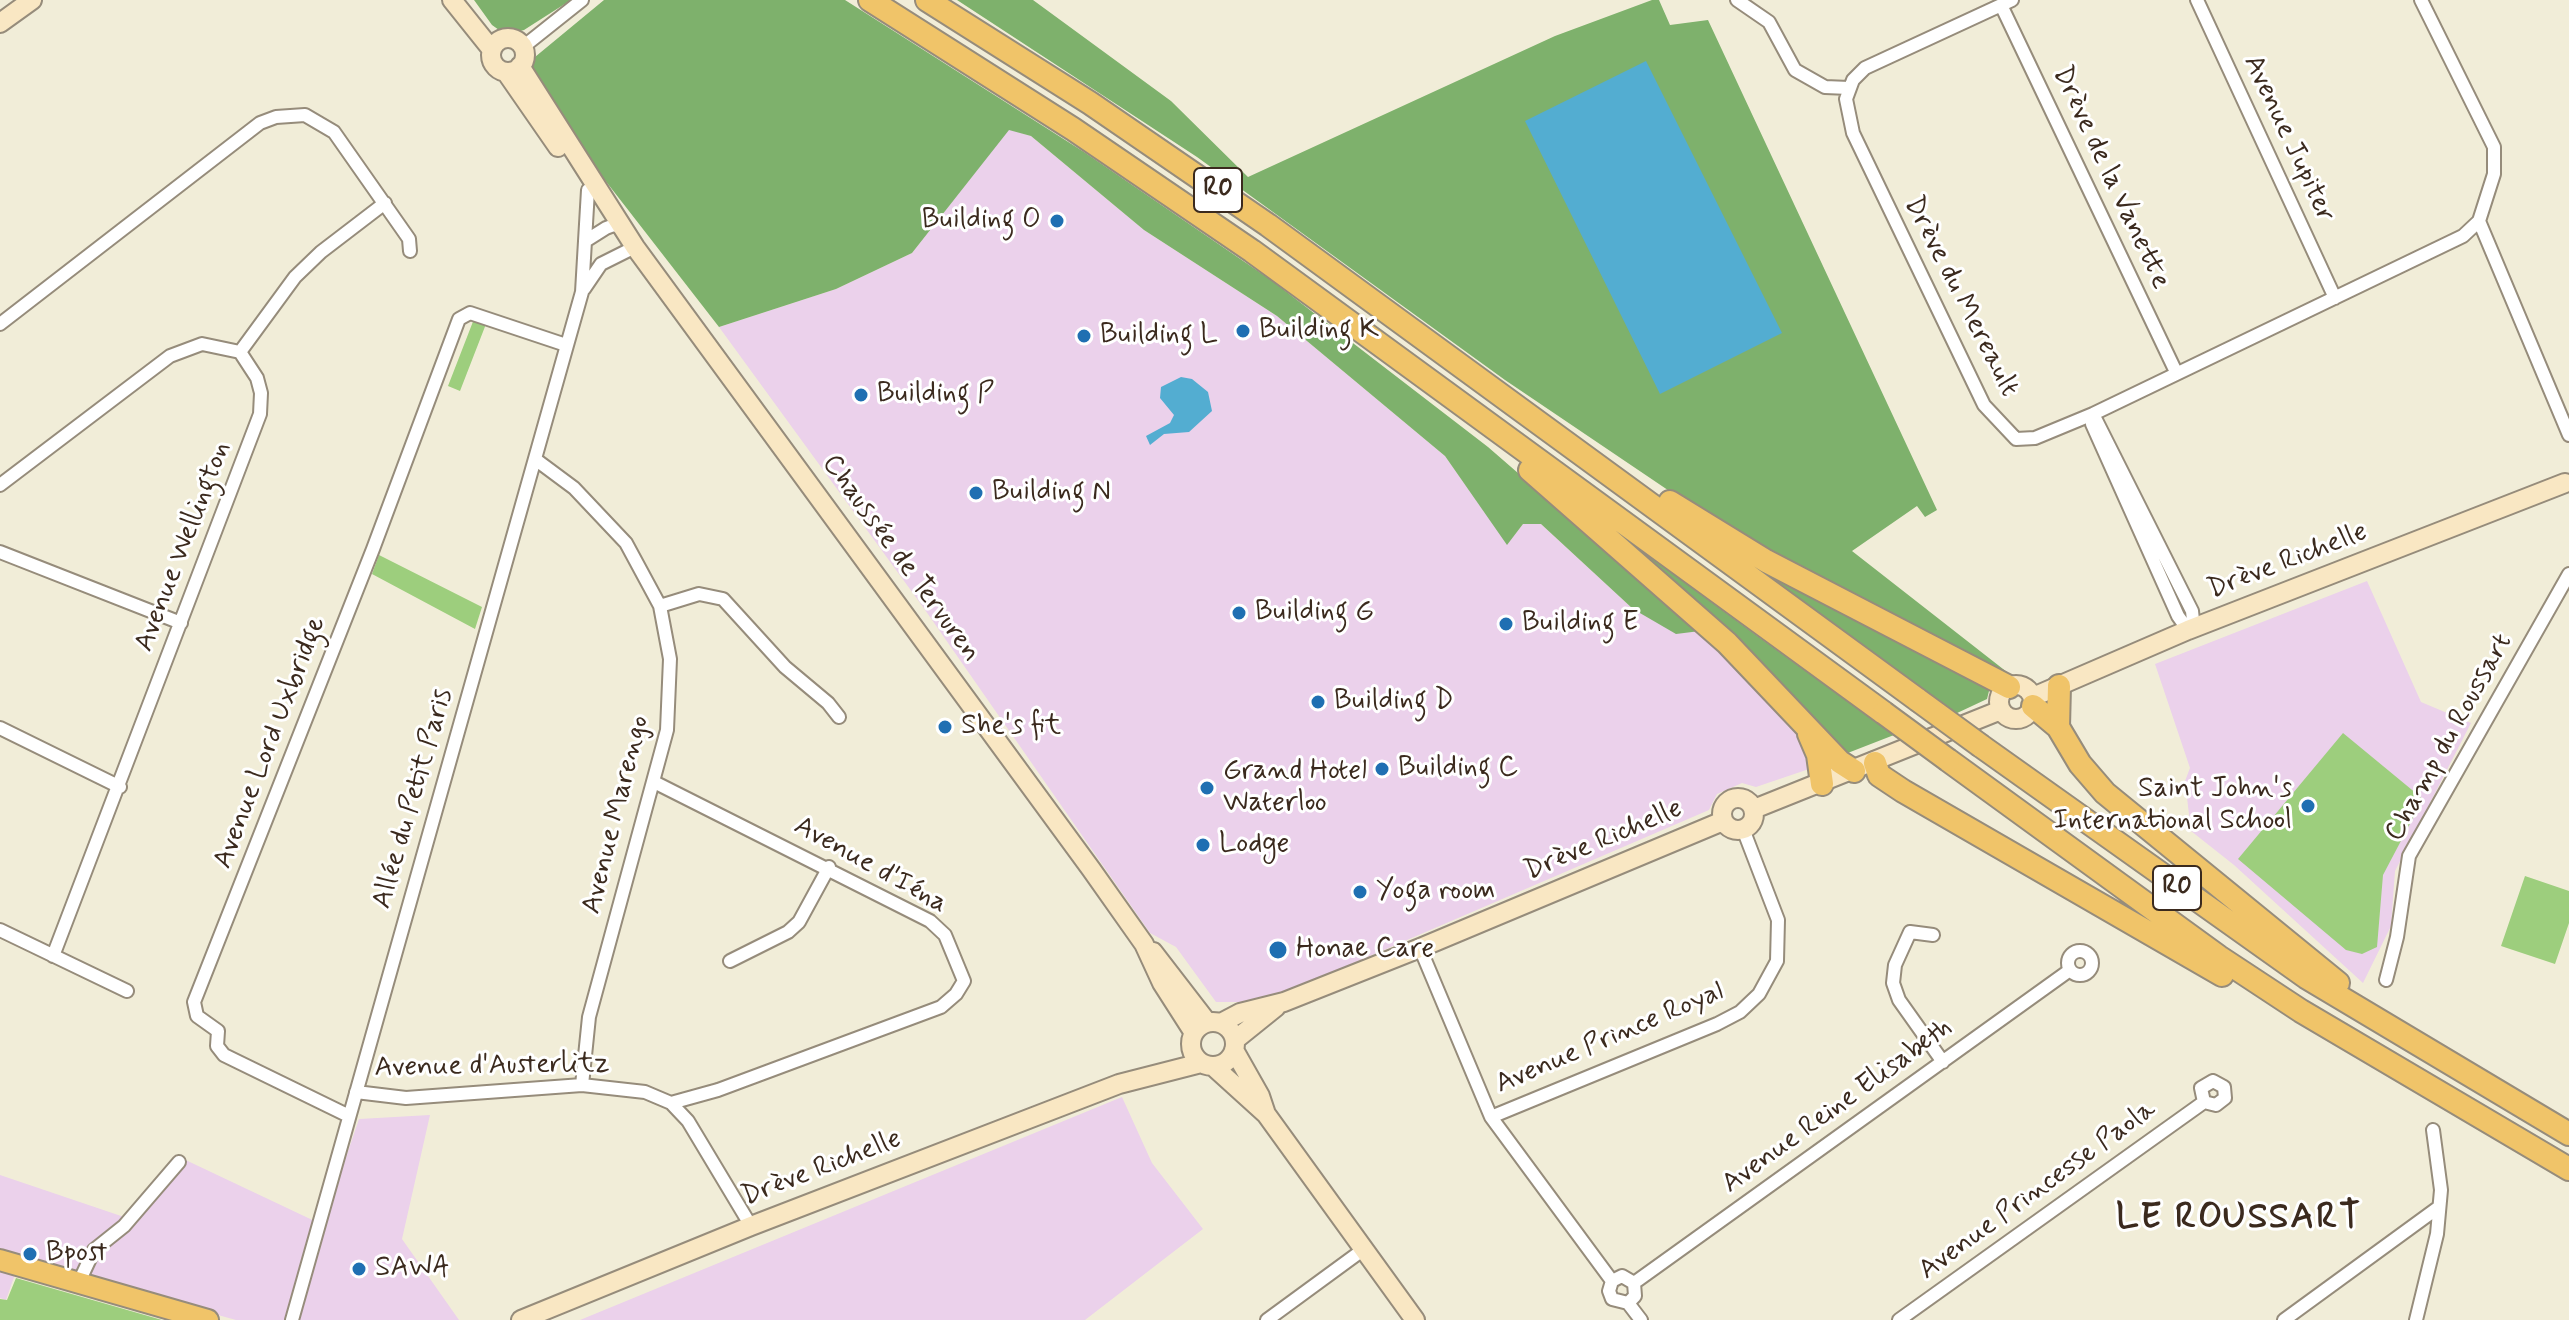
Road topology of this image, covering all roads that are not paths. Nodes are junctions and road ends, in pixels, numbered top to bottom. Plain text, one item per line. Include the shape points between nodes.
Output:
1 (32, 0) edge
2 (452, 0) edge
3 (467, 0) edge
4 (582, 0) edge
5 (870, 0) edge
6 (927, 0) edge
7 (1737, 0) edge
8 (2197, 0) edge
9 (2421, 0) edge
10 (2006, 3) edge
11 (0, 23) edge
12 (496, 45) junction
13 (523, 47) junction
14 (513, 69) junction
15 (1849, 88) junction
16 (588, 190) junction
17 (385, 203) junction
18 (607, 208) junction
19 (2479, 221) junction
20 (622, 228) junction
21 (587, 240) junction
22 (635, 247) junction
23 (410, 251) dead end
24 (582, 292) junction
25 (2335, 298) junction
26 (0, 324) edge
27 (566, 345) junction
28 (240, 352) junction
29 (2176, 372) junction
30 (2093, 414) junction
31 (1493, 427) junction
32 (2569, 435) edge
33 (535, 459) junction
34 (1606, 473) junction
35 (2568, 481) edge
36 (0, 485) edge
37 (0, 552) edge
38 (2569, 574) edge
39 (660, 606) junction
40 (181, 623) junction
41 (2188, 630) junction
42 (2059, 686) junction
43 (2009, 687) junction
44 (2033, 702) junction
45 (2001, 710) junction
46 (839, 717) dead end
47 (1805, 726) junction
48 (2058, 727) junction
49 (0, 728) edge
50 (1864, 767) junction
51 (654, 782) junction
52 (1822, 784) junction
53 (120, 787) junction
54 (1754, 809) junction
55 (1723, 821) junction
56 (1743, 829) junction
57 (829, 867) junction
58 (0, 930) edge
59 (1933, 935) dead end
60 (1420, 948) junction
61 (53, 956) junction
62 (730, 961) dead end
63 (2070, 970) dead end
64 (2386, 980) dead end
65 (127, 991) dead end
66 (1284, 1002) junction
67 (2301, 1011) junction
68 (2378, 1023) junction
69 (1203, 1031) junction
70 (1234, 1045) junction
71 (1943, 1062) junction
72 (1207, 1064) junction
73 (1145, 1074) junction
74 (582, 1085) junction
75 (356, 1092) junction
76 (2204, 1102) dead end
77 (671, 1103) junction
78 (1266, 1114) junction
79 (349, 1116) junction
80 (1491, 1117) junction
81 (2433, 1130) dead end
82 (2569, 1134) edge
83 (179, 1162) dead end
84 (2569, 1169) edge
85 (2439, 1207) junction
86 (751, 1226) junction
87 (1364, 1249) junction
88 (0, 1260) edge
89 (1612, 1281) junction
90 (79, 1282) junction
91 (1634, 1283) junction
92 (1628, 1303) junction
93 (208, 1320) edge
94 (292, 1320) edge
95 (521, 1320) edge
96 (1267, 1320) edge
97 (1415, 1320) edge
98 (1641, 1320) edge
99 (1899, 1320) edge
100 (2284, 1320) edge
101 (2416, 1320) edge

1 - 11 main road
2 - 12 main road
3 - 12 main road
4 - 13 street
5 - 31 highway, R0 via 1161,188
6 - 34 highway, R0 via 1268,225
7 - 15 street via 1769,22 1795,70 1825,87
8 - 25 street, Avenue Jupiter
9 - 19 street via 2494,147 2494,174
10 - 15 street via 1873,63
10 - 29 street, Drève de la Vanette
12 - 13 main road via 513,39
12 - 14 main road via 494,64
13 - 14 main road via 525,54
14 - 16 main road, Chaussée de Tervuren
14 - 18 main road, Chaussée de Tervuren via 556,119
15 - 30 street, Drève du Mereault via 1853,133 1984,405 2016,439 2035,438
16 - 18 main road, Chaussée de Tervuren
16 - 21 street, Allée du Petit Paris
17 - 23 street via 409,239
17 - 26 street via 334,132 305,115 276,117 260,123
17 - 28 street via 295,277
18 - 20 main road, Chaussée de Tervuren
19 - 25 street, Drève du Mereault via 2463,236
19 - 32 street
20 - 21 street via 614,225
20 - 22 main road, Chaussée de Tervuren
21 - 24 street, Allée du Petit Paris
22 - 24 street, Allée du Petit Paris via 601,264
22 - 69 main road, Chaussée de Tervuren via 1144,944 1174,976
24 - 27 street, Allée du Petit Paris
25 - 29 street, Drève du Mereault
27 - 33 street, Allée du Petit Paris
27 - 79 street, Avenue Lord Uxbridge via 470,313 459,319 194,1002 197,1016 218,1031 218,1051
28 - 36 street via 202,344 185,347
28 - 40 street, Avenue Wellington via 257,378 260,414
29 - 30 street, Drève du Mereault
30 - 41 street via 2092,424
31 - 47 highway via 1506,450 1727,643
31 - 67 highway, R0, bridge via 2219,957
33 - 39 street, Avenue Marengo via 574,488 626,543
33 - 75 street, Allée du Petit Paris
34 - 43 highway via 1640,484 1766,561
34 - 68 highway, R0, bridge via 2236,931
35 - 41 main road, Drève Richelle
37 - 40 street
38 - 64 street, Champ du Roussart via 2409,856
39 - 46 street via 699,594 723,599
39 - 51 street, Avenue Marengo via 670,659 670,701
40 - 53 street, Avenue Wellington
41 - 42 main road, Drève Richelle
42 - 44 main road, Drève Richelle
42 - 48 highway
43 - 44 main road via 2023,686
43 - 45 main road via 2000,697
44 - 45 main road via 2029,713 2014,719
44 - 48 highway
45 - 50 main road
47 - 50 highway via 1840,762
47 - 52 highway via 1818,755
48 - 68 highway via 2105,793 2353,995
49 - 53 street
50 - 52 main road
50 - 67 highway via 2284,1012
51 - 57 street, Avenue d'Iéna
51 - 74 street, Avenue Marengo via 589,1017
52 - 54 main road
53 - 61 street, Avenue Wellington
54 - 55 main road via 1747,800 1730,799 1722,809
54 - 56 main road
55 - 56 main road
55 - 60 main road, Drève Richelle
56 - 80 street, Avenue Prince Royal via 1778,920 1777,961 1759,994 1717,1024
57 - 62 street via 799,922
57 - 77 street, Avenue d'Iéna via 920,915 945,935 964,981 956,994 941,1007
58 - 61 street
59 - 71 street via 1910,932 1893,983 1899,1000
60 - 66 main road, Drève Richelle
60 - 80 street
61 - 65 street
63 - 71 street, Avenue Reine Elisabeth
66 - 69 main road, Drève Richelle via 1258,1007
66 - 70 main road, Drève Richelle
67 - 84 highway, R0
68 - 82 highway, R0
69 - 70 main road
69 - 72 main road
69 - 73 main road, Drève Richelle
70 - 72 main road, Drève Richelle via 1229,1059
70 - 78 main road
71 - 91 street, Avenue Reine Elisabeth
72 - 73 main road, Drève Richelle
72 - 78 main road
73 - 86 main road, Drève Richelle
74 - 75 street, Avenue d'Austerlitz via 406,1098
74 - 77 street, Avenue d'Austerlitz via 645,1092
75 - 79 street, Allée du Petit Paris
76 - 99 street, Avenue Princesse Paola
77 - 86 street via 688,1121
78 - 87 main road
79 - 94 street, Allée du Petit Paris
80 - 89 street
81 - 85 street
83 - 90 street via 124,1226 94,1250
85 - 100 street
85 - 101 street via 2437,1240
86 - 95 main road, Drève Richelle
87 - 96 street
87 - 97 main road
88 - 90 main road
89 - 91 street via 1622,1276
89 - 92 street via 1612,1299
90 - 93 main road
91 - 92 street via 1636,1291
92 - 98 street

